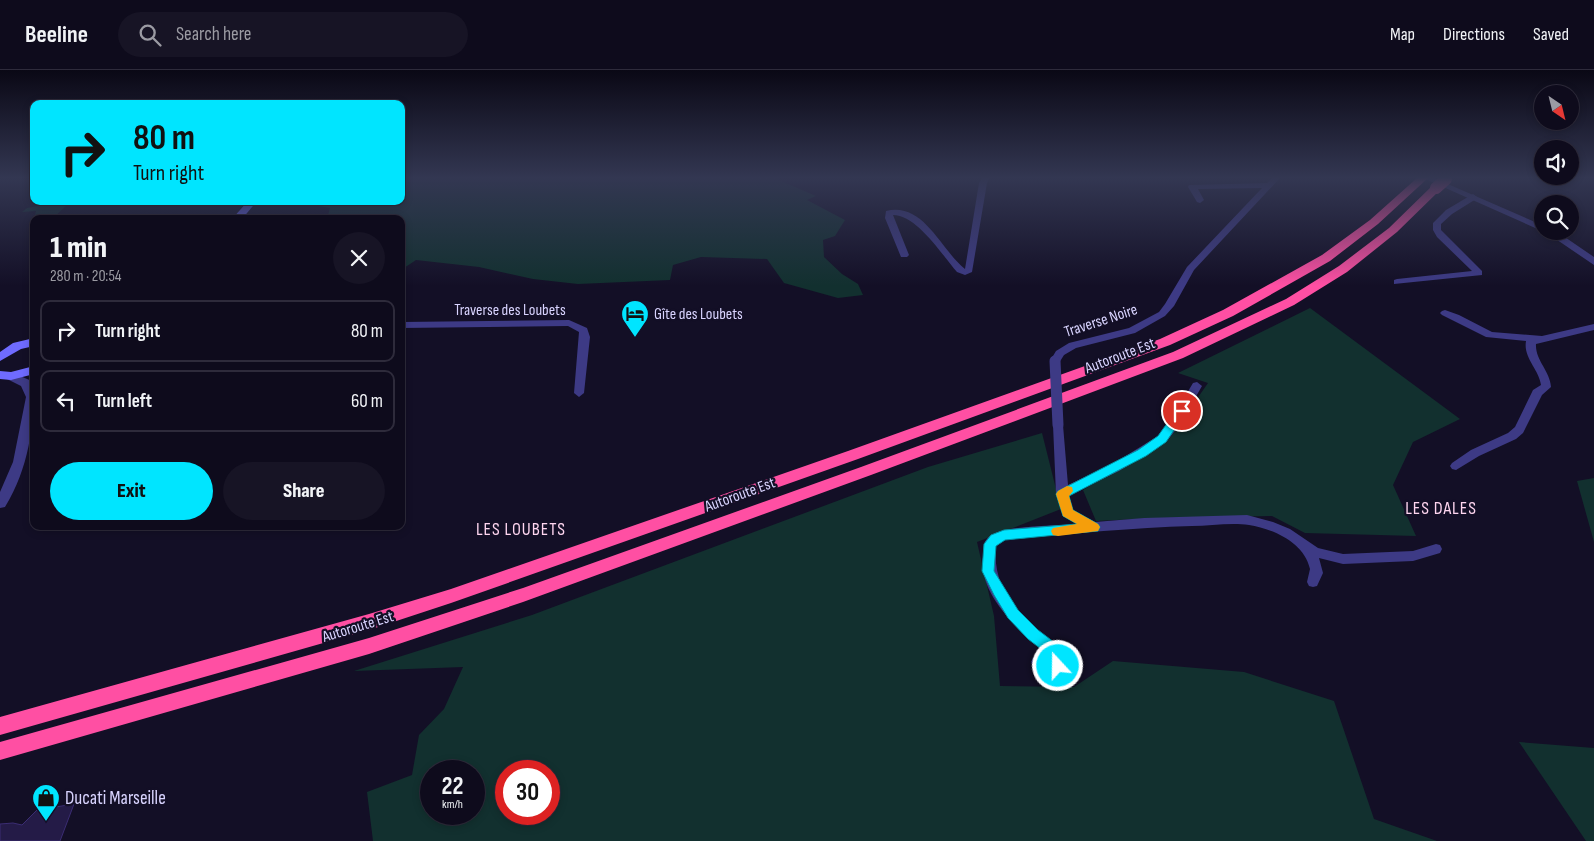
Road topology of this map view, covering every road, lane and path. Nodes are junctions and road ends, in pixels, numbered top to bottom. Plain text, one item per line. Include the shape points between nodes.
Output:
1 (888, 214) edge
2 (903, 214) edge
3 (978, 214) edge
4 (1241, 214) edge
5 (1383, 214) edge
6 (1409, 214) edge
7 (1447, 214) edge
8 (1511, 214) edge
9 (1534, 224) edge
10 (1562, 240) edge
11 (904, 255) dead end
12 (1594, 262) edge
13 (1397, 282) dead end
14 (1445, 313) dead end
15 (405, 325) edge
16 (1594, 327) edge
17 (1544, 340) junction
18 (30, 343) edge
19 (3, 353) edge
20 (30, 371) edge
21 (5, 375) edge
22 (1198, 386) dead end
23 (30, 388) edge
24 (579, 393) dead end
25 (30, 402) edge
26 (1456, 466) dead end
27 (1062, 494) junction
28 (0, 503) edge
29 (1094, 527) junction
30 (1304, 544) junction
31 (1436, 548) dead end
32 (1313, 582) dead end
33 (1038, 662) dead end
34 (0, 726) edge
35 (0, 751) edge

1 - 11 street
2 - 3 street via 920,222 965,272 969,270
4 - 27 street, Traverse Noire, bridge via 1190,269 1170,306 1162,314 1132,331 1073,345 1060,353 1055,361
5 - 34 highway, Autoroute Est via 1326,258 1228,314 1164,342 451,596
6 - 35 highway, Autoroute Est, bridge via 1334,274 1290,302 1178,355 523,595 369,646
7 - 13 street via 1437,223 1440,236 1479,273
8 - 9 street
10 - 12 street
14 - 17 street via 1490,336
15 - 24 street, Traverse des Loubets via 569,323 584,330 586,336
16 - 17 street
17 - 26 street via 1530,345 1546,387 1537,393 1519,430 1475,452
18 - 19 main road
20 - 21 main road
21 - 23 street via 26,383
22 - 27 street via 1162,439 1115,468
25 - 28 street via 19,460 9,492
27 - 29 street via 1068,512
29 - 30 street via 1247,520 1286,532
29 - 33 street via 1004,535 990,544 988,571 998,592 1013,614 1062,657 1058,666
30 - 31 street via 1320,554 1343,559 1413,556
30 - 32 street via 1316,565 1317,574

